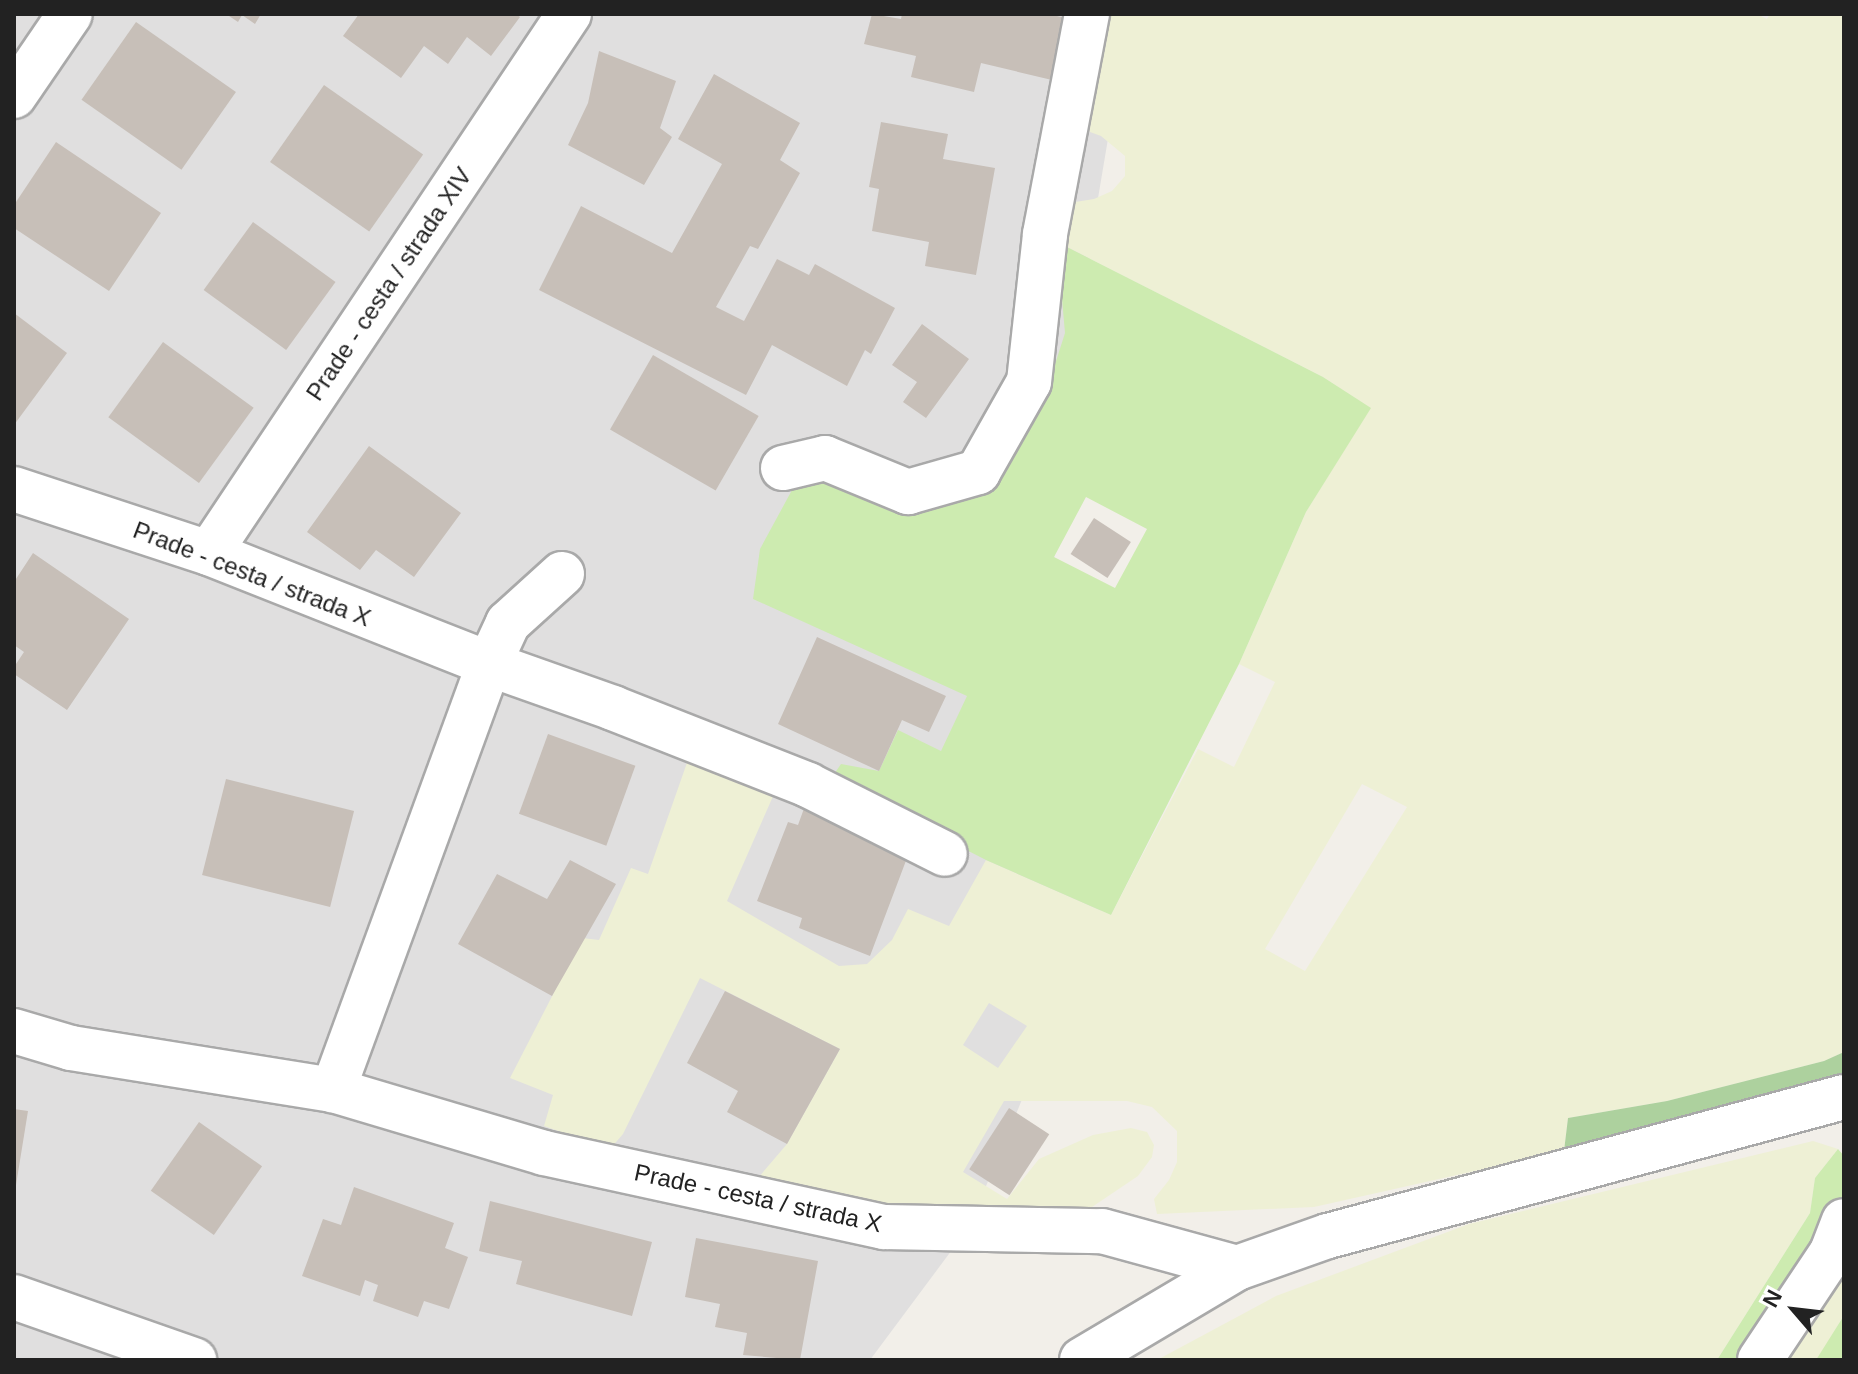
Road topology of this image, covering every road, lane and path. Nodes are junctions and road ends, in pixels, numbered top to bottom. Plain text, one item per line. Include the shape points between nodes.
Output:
1 (70, 14) edge
2 (569, 14) edge
3 (1087, 14) edge
4 (14, 96) edge
5 (783, 468) dead end
6 (14, 489) edge
7 (209, 553) junction
8 (562, 574) dead end
9 (489, 664) junction
10 (945, 854) dead end
11 (14, 1031) edge
12 (333, 1090) junction
13 (1844, 1097) edge
14 (1844, 1221) edge
15 (1237, 1268) junction
16 (14, 1297) edge
17 (187, 1359) edge
18 (1082, 1360) edge
19 (1760, 1360) edge

1 - 4 street
2 - 7 street, Prade - cesta / strada XIV
3 - 5 street via 1045,234 1029,382 978,472 908,492 825,458
6 - 7 street, Prade - cesta / strada X
7 - 9 street, Prade - cesta / strada X
8 - 9 street via 508,623
9 - 10 street, Prade - cesta / strada X via 808,785
9 - 12 street
11 - 12 street, Prade - cesta / strada X via 71,1048
12 - 15 street, Prade - cesta / strada X via 544,1153 884,1227 1102,1231
13 - 15 street via 1328,1236
14 - 19 street via 1832,1252
15 - 18 street
16 - 17 street

